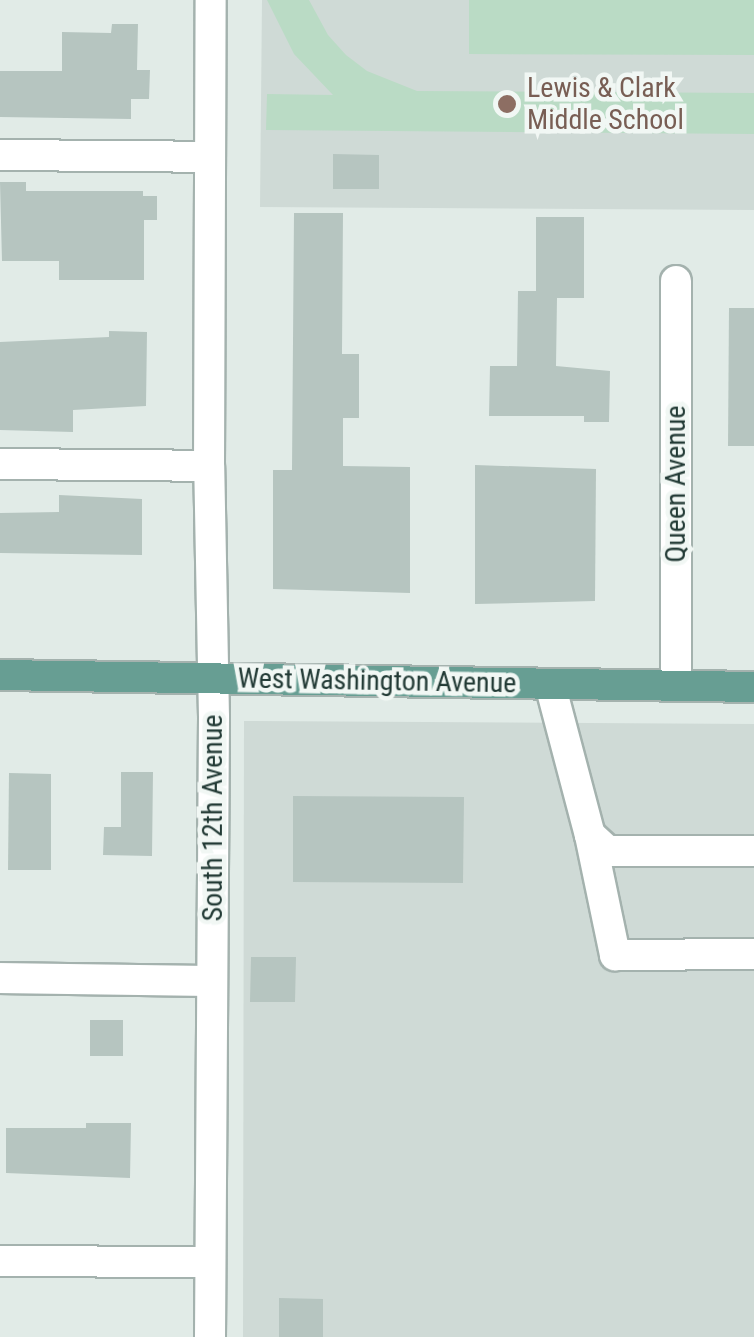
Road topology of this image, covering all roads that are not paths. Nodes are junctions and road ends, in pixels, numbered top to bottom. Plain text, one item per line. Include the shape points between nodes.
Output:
1 (211, 0) edge
2 (0, 155) edge
3 (210, 157) junction
4 (676, 281) dead end
5 (0, 464) edge
6 (208, 466) junction
7 (0, 676) edge
8 (214, 678) junction
9 (550, 684) junction
10 (676, 686) junction
11 (754, 687) edge
12 (590, 836) junction
13 (754, 851) edge
14 (754, 954) edge
15 (0, 978) edge
16 (212, 981) junction
17 (0, 1261) edge
18 (210, 1262) junction
19 (210, 1337) edge

1 - 3 street, South 12th Avenue
2 - 3 street
3 - 6 street, South 12th Avenue
4 - 10 street, Queen Avenue
5 - 6 street
6 - 8 street, South 12th Avenue
7 - 8 main road, West Washington Avenue
8 - 9 main road, West Washington Avenue
8 - 16 street, South 12th Avenue
9 - 10 main road, West Washington Avenue
9 - 12 street
10 - 11 main road, West Washington Avenue
12 - 13 street via 608,851
12 - 14 street via 614,954
15 - 16 street
16 - 18 street, South 12th Avenue
17 - 18 street
18 - 19 street, South 12th Avenue

